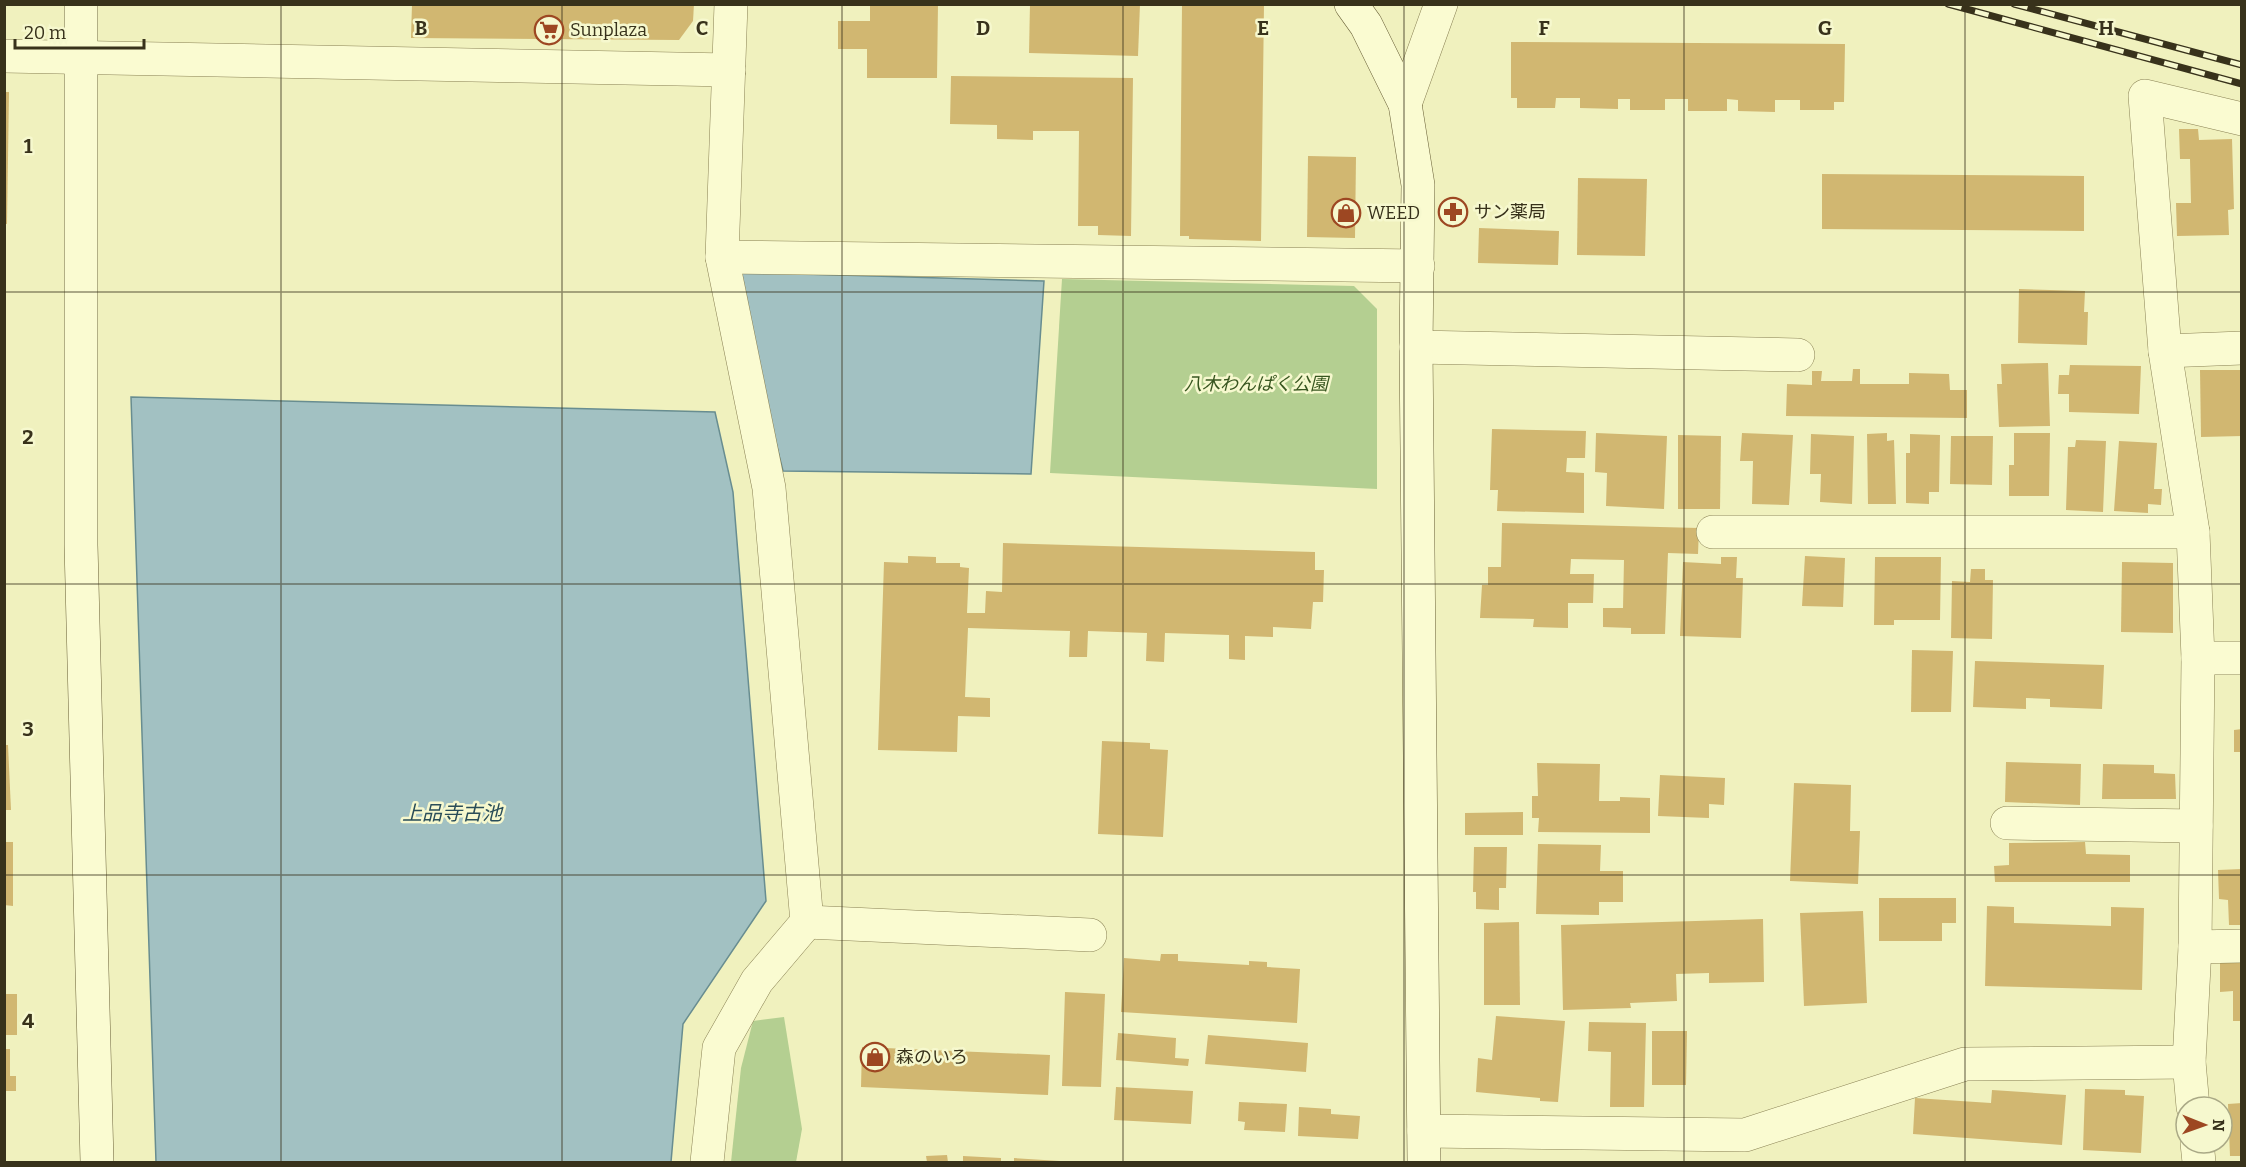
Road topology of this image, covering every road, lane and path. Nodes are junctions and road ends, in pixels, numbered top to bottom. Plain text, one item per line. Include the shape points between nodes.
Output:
1 (81, 4) edge
2 (731, 4) edge
3 (1351, 4) edge
4 (1441, 4) edge
5 (4, 56) edge
6 (79, 57) junction
7 (729, 70) junction
8 (1405, 104) junction
9 (2241, 119) edge
10 (722, 257) junction
11 (1418, 266) junction
12 (1416, 347) junction
13 (2241, 348) edge
14 (2165, 351) junction
15 (1798, 355) dead end
16 (1713, 532) dead end
17 (2193, 532) junction
18 (2198, 658) junction
19 (2241, 658) edge
20 (2007, 823) dead end
21 (2196, 826) junction
22 (807, 922) junction
23 (1090, 934) dead end
24 (2241, 946) edge
25 (2194, 947) junction
26 (2189, 1062) junction
27 (2192, 1095) edge
28 (1424, 1147) edge
29 (97, 1162) edge
30 (707, 1162) edge

1 - 6 street
2 - 7 street
3 - 8 street via 1366,25
4 - 8 street
5 - 6 street
6 - 7 street
6 - 29 street via 81,545
7 - 10 street
8 - 11 street via 1418,185
9 - 14 street via 2145,96
10 - 11 street
10 - 22 street via 768,488
11 - 12 street
12 - 15 street
12 - 28 street
13 - 14 street
14 - 17 street
16 - 17 street
17 - 18 street
18 - 19 street
18 - 21 street
20 - 21 street
21 - 25 street
22 - 23 street
22 - 30 street via 757,981 719,1048
24 - 25 street
25 - 26 street
26 - 27 street
26 - 28 street via 1965,1064 1745,1135

